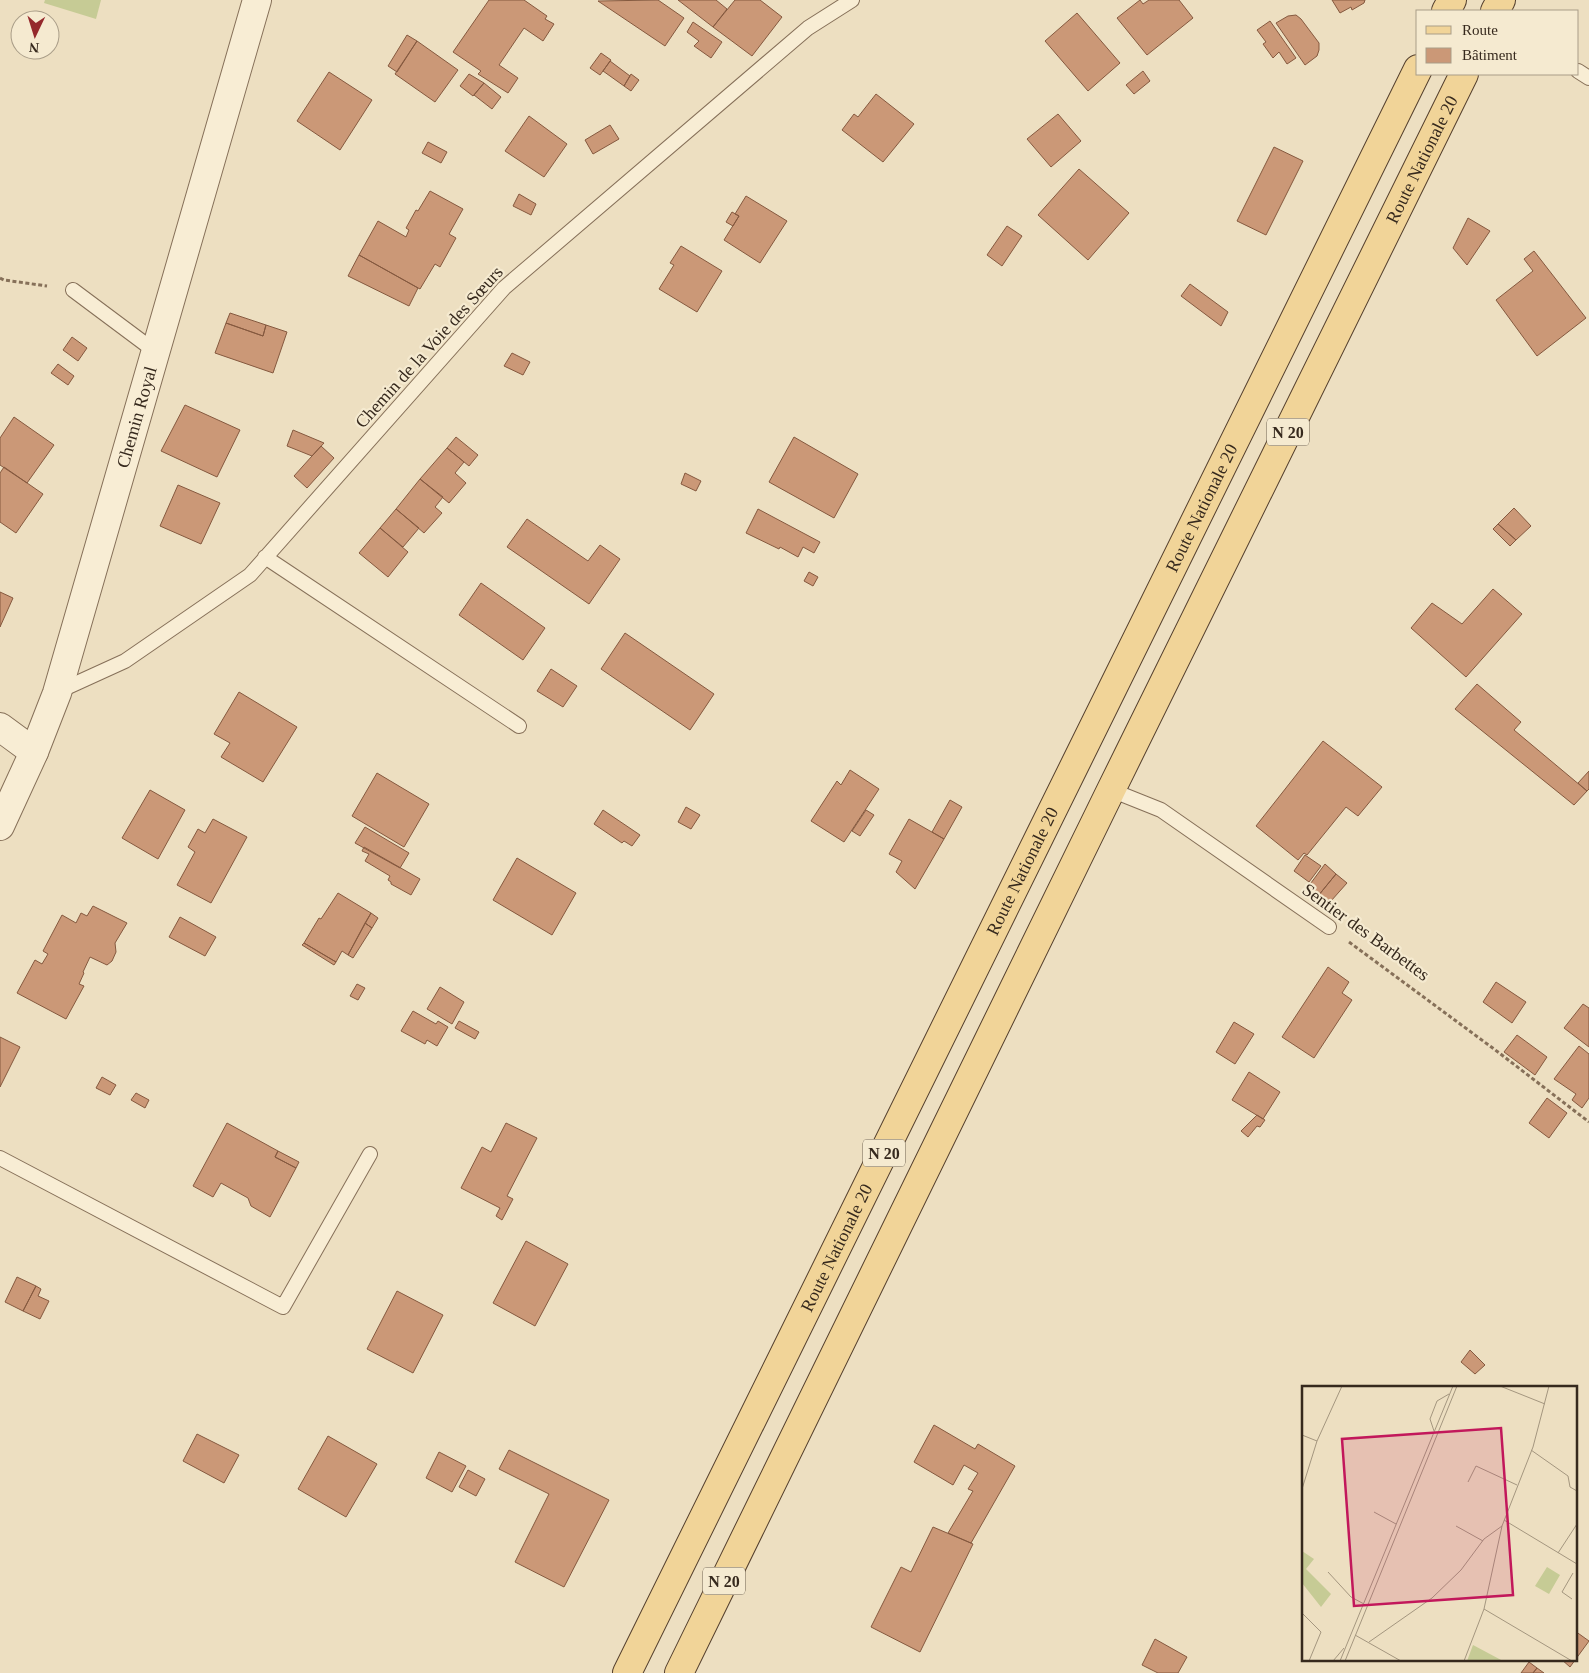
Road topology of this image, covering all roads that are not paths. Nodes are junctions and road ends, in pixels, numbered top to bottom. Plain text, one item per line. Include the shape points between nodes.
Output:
1 (257, 0) edge
2 (852, 0) edge
3 (1416, 73) edge
4 (1464, 75) edge
5 (73, 290) road end
6 (156, 352) junction
7 (265, 557) junction
8 (57, 693) junction
9 (519, 726) dead end
10 (0, 727) edge
11 (34, 752) junction
12 (1111, 790) junction
13 (0, 826) edge
14 (1328, 926) road end
15 (370, 1154) dead end
16 (0, 1158) edge
17 (627, 1673) edge
18 (679, 1673) edge

1 - 6 street, Chemin Royal
2 - 7 lane, Chemin de la Voie des Sœurs via 808,28 504,288
3 - 17 main road, Route Nationale 20 / N 20
4 - 12 main road, Route Nationale 20 / N 20
5 - 6 lane
6 - 8 street, Chemin Royal
7 - 8 lane, Chemin de la Voie des Sœurs via 250,574 125,661
7 - 9 lane
8 - 11 street, Chemin Royal
10 - 11 street
11 - 13 street, Chemin Royal
12 - 14 lane, Sentier des Barbettes via 1161,810
12 - 18 main road, Route Nationale 20 / N 20
15 - 16 lane via 283,1307

